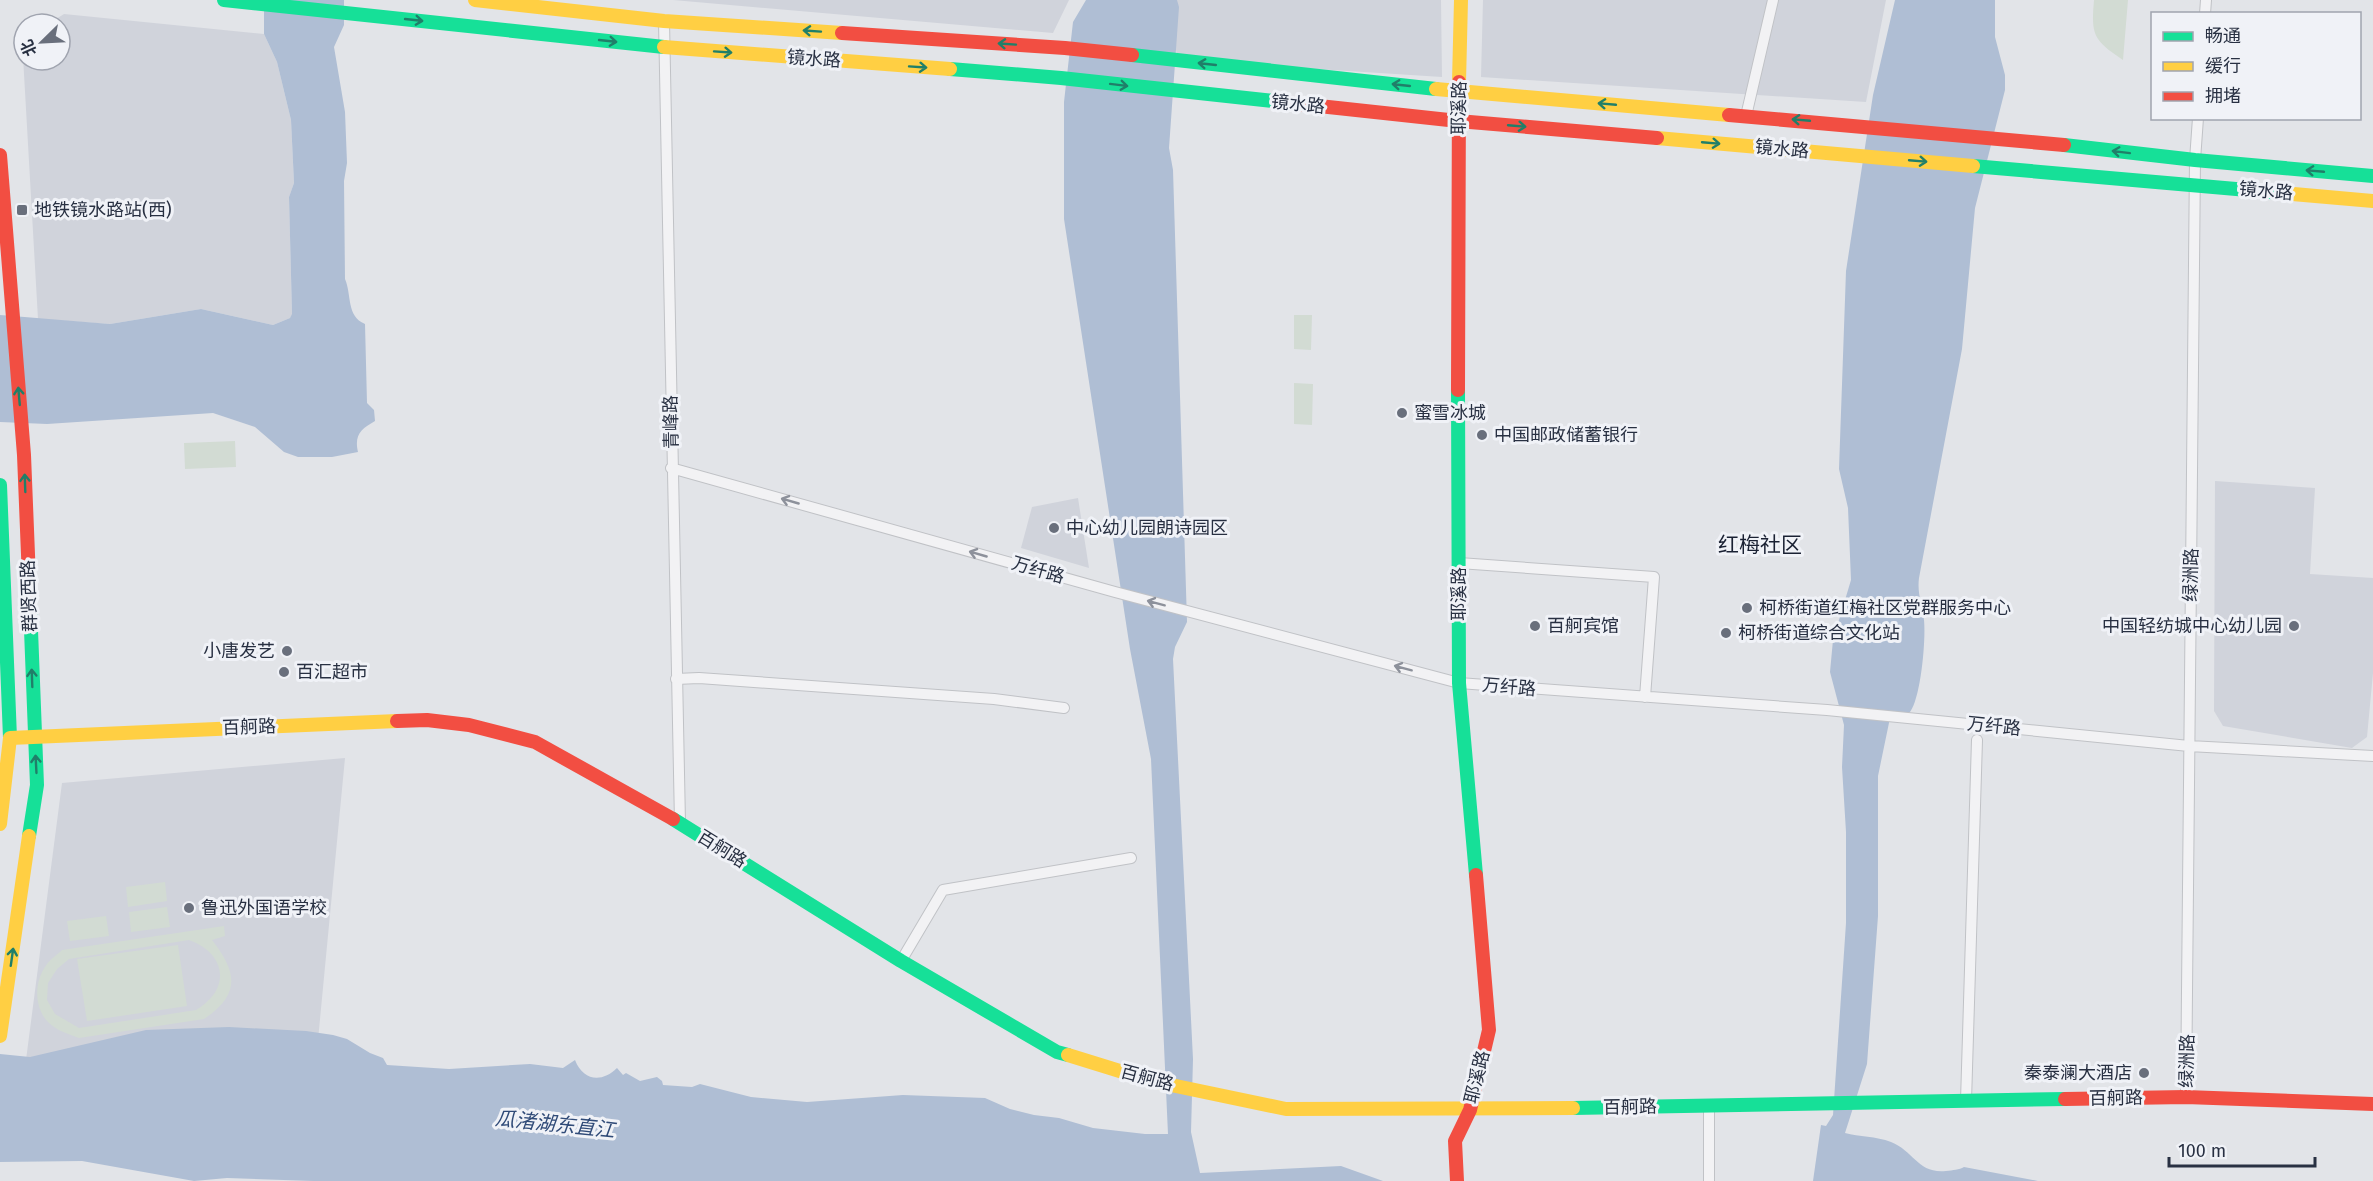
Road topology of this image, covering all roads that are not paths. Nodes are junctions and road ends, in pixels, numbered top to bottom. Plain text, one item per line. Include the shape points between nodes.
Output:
1 (224, 0) edge
2 (475, 0) edge
3 (1461, 0) edge
4 (1773, 0) edge
5 (664, 21) junction
6 (665, 47) junction
7 (1459, 92) junction
8 (1746, 116) junction
9 (1458, 120) junction
10 (2198, 120) edge
11 (0, 154) edge
12 (2195, 160) junction
13 (2373, 176) edge
14 (2195, 184) junction
15 (2373, 201) edge
16 (671, 468) junction
17 (0, 485) edge
18 (1459, 563) junction
19 (676, 679) junction
20 (1459, 683) junction
21 (1645, 697) junction
22 (1064, 708) dead end
23 (35, 736) junction
24 (10, 738) junction
25 (1977, 740) dead end
26 (2190, 746) junction
27 (2373, 756) edge
28 (680, 823) junction
29 (0, 824) edge
30 (1131, 858) dead end
31 (901, 961) junction
32 (0, 1036) edge
33 (2186, 1097) junction
34 (1966, 1101) junction
35 (2373, 1104) edge
36 (1709, 1106) junction
37 (1470, 1110) junction
38 (1457, 1181) edge
39 (1708, 1181) edge

1 -> 6 main road, 镜水路
2 - 5 main road, 镜水路
3 - 7 main road, 耶溪路
4 - 8 street
5 - 6 street, 青峰路
7 -> 5 main road, 镜水路 via 1065,48
6 -> 9 main road, 镜水路 via 1061,78
6 - 16 street, 青峰路
8 -> 7 main road, 镜水路
7 - 9 main road, 耶溪路
12 -> 8 main road, 镜水路
9 -> 14 main road, 镜水路
9 - 18 main road, 耶溪路
10 - 12 street, 绿洲路
23 -> 11 main road, 群贤西路 via 24,454
13 -> 12 main road, 镜水路
12 - 14 street, 绿洲路
14 - 15 main road, 镜水路
14 - 26 street, 绿洲路
16 - 19 street, 青峰路
20 -> 16 street, 万纤路
17 - 24 main road, 群贤西路
18 - 20 main road, 耶溪路
18 - 21 street via 1654,577
19 - 22 street via 994,699
19 - 28 street, 青峰路
20 - 21 street, 万纤路
20 - 37 main road, 耶溪路 via 1489,1030
21 - 26 street, 万纤路 via 1827,710
23 - 24 main road, 百舸路
23 - 28 main road, 百舸路 via 427,720 469,725 535,742
32 -> 23 main road, 群贤西路 via 37,785
24 - 29 main road, 群贤西路
25 - 34 street
26 - 27 street, 万纤路
26 - 33 street, 绿洲路
28 - 31 main road, 百舸路
30 - 31 street via 943,890
31 - 37 main road, 百舸路 via 1057,1052 1152,1081 1286,1109
33 - 34 main road, 百舸路
33 - 35 main road, 百舸路
34 - 36 main road, 百舸路
36 - 37 main road, 百舸路
36 - 39 street
37 - 38 main road, 耶溪路 via 1455,1141

